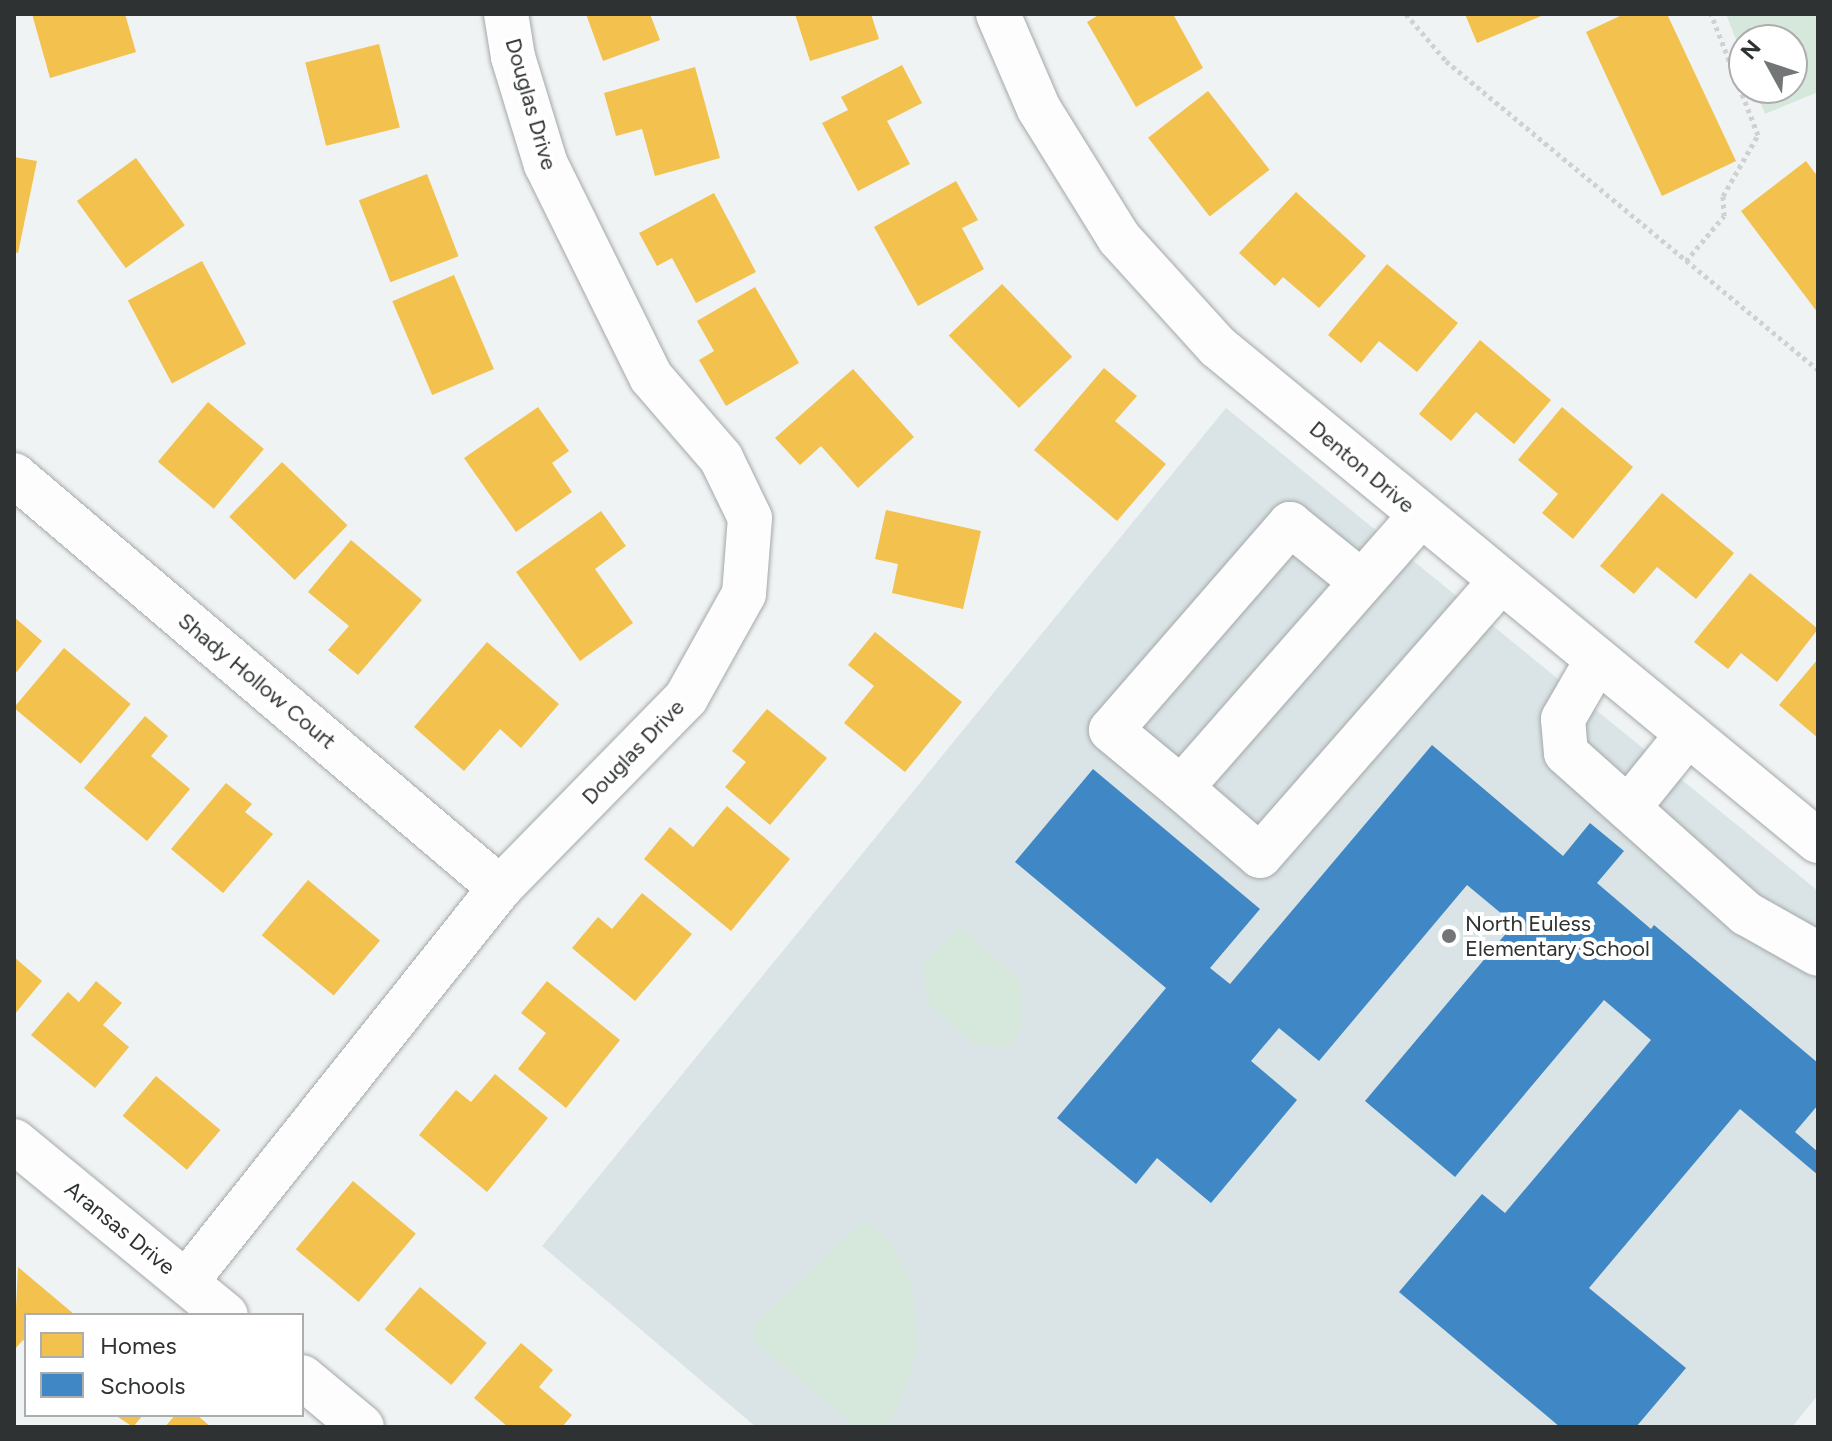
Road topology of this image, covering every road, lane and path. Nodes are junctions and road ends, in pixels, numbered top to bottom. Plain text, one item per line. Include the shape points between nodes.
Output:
1 (506, 14) edge
2 (998, 14) edge
3 (1406, 14) edge
4 (1711, 14) edge
5 (1686, 261) junction
6 (1818, 370) edge
7 (14, 475) edge
8 (1420, 516) junction
9 (1501, 581) junction
10 (1362, 582) junction
11 (1597, 660) junction
12 (1688, 734) junction
13 (1181, 788) junction
14 (1628, 808) junction
15 (1818, 841) edge
16 (500, 888) junction
17 (1818, 954) edge
18 (14, 1141) edge
19 (186, 1282) junction
20 (224, 1313) edge
21 (304, 1379) edge
22 (362, 1427) edge

1 - 16 street, Douglas Drive via 513,57 546,165 651,377 721,458 750,518 744,594 686,698
2 - 8 street, Denton Drive via 1039,109 1119,238 1218,347
3 - 5 path via 1416,32 1446,61
4 - 5 path via 1758,135 1723,196 1724,216
5 - 6 path
7 - 16 street, Shady Hollow Court
8 - 9 street, Denton Drive
8 - 10 street
9 - 11 street, Denton Drive
9 - 13 street via 1260,856
10 - 13 street
10 - 13 street via 1290,524 1111,730
11 - 12 street, Denton Drive
11 - 14 street via 1563,719 1566,753
12 - 14 street
12 - 15 street, Denton Drive
14 - 17 street via 1747,914
16 - 19 street, Douglas Drive
18 - 19 street, Aransas Drive
19 - 20 street, Aransas Drive
21 - 22 street

